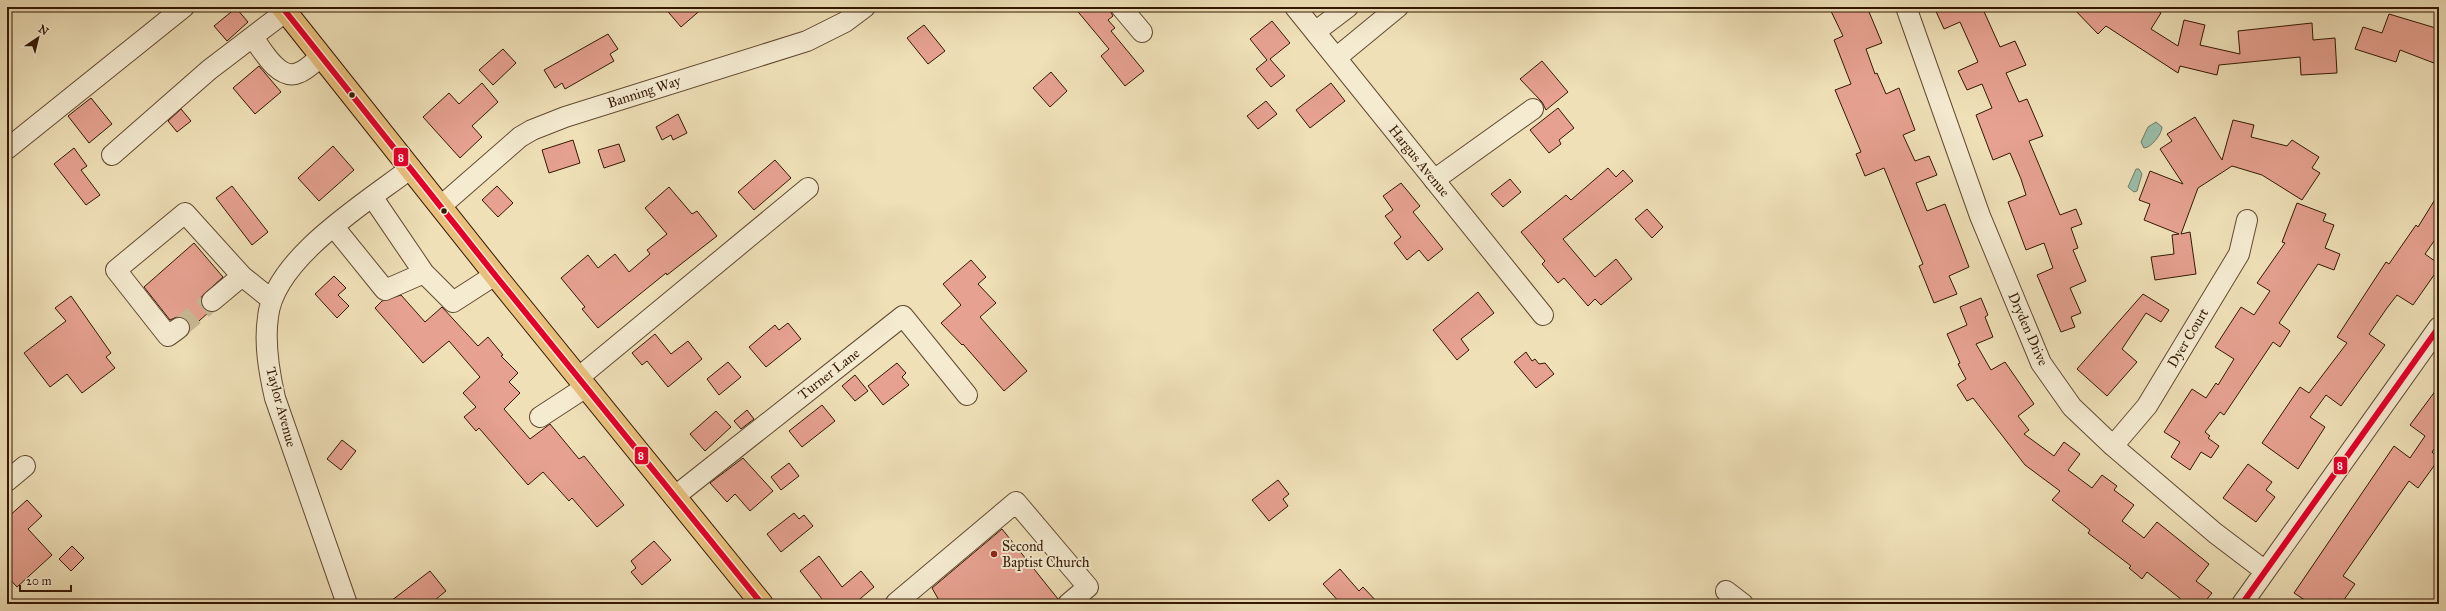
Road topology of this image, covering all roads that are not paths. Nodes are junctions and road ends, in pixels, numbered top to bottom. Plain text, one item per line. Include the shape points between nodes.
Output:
1 (184, 7) edge
2 (864, 7) edge
3 (1120, 7) edge
4 (1295, 7) edge
5 (1348, 7) edge
6 (1398, 7) edge
7 (1906, 7) edge
8 (283, 9) edge
9 (1142, 32) dead end
10 (1315, 32) junction
11 (253, 37) junction
12 (321, 56) junction
13 (1336, 58) junction
14 (1533, 109) dead end
15 (7, 149) edge
16 (112, 155) dead end
17 (411, 168) junction
18 (1434, 180) junction
19 (808, 188) dead end
20 (373, 198) junction
21 (441, 206) junction
22 (2247, 220) dead end
23 (334, 227) junction
24 (424, 272) junction
25 (495, 275) junction
26 (242, 276) junction
27 (272, 300) junction
28 (212, 301) tunnel mouth
29 (1543, 315) dead end
30 (2439, 327) edge
31 (179, 328) tunnel mouth
32 (582, 382) junction
33 (967, 395) dead end
34 (540, 417) dead end
35 (2113, 446) junction
36 (25, 466) dead end
37 (7, 480) edge
38 (674, 497) junction
39 (2265, 571) junction
40 (1726, 591) dead end
41 (346, 604) edge
42 (762, 604) edge
43 (896, 604) edge
44 (1068, 604) edge
45 (1743, 604) edge
46 (2242, 604) edge

1 - 15 street
2 - 21 street, Banning Way via 845,22 807,41 573,114 532,130 520,137
3 - 9 street
4 - 10 street, Hargus Avenue
5 - 10 street
6 - 13 street
7 - 35 street, Dryden Drive via 1980,216 2041,363 2072,407
8 - 11 street
8 - 12 main road
10 - 13 street, Hargus Avenue
11 - 12 street via 277,67 289,75 298,73
11 - 16 street via 209,70
12 - 17 main road
13 - 18 street, Hargus Avenue
14 - 18 street
17 - 20 street, Taylor Avenue
17 - 21 main road
18 - 29 street, Hargus Avenue
19 - 32 street
20 - 23 street, Taylor Avenue
20 - 24 street
21 - 25 main road
22 - 35 street, Dyer Court via 2239,254 2147,406
23 - 24 street via 385,290
23 - 27 street, Taylor Avenue via 288,270
24 - 25 street via 453,302
25 - 32 main road
26 - 27 street
26 - 28 street
26 - 31 street via 185,213 116,270 168,336
27 - 41 street, Taylor Avenue via 268,316 267,342 269,371 275,398
30 - 39 street
32 - 34 street
32 - 38 main road
33 - 38 street, Turner Lane via 903,316
35 - 39 street, Dryden Drive via 2215,533
36 - 37 street
38 - 42 main road
39 - 46 street
40 - 45 street
43 - 44 street via 1016,502 1088,587

